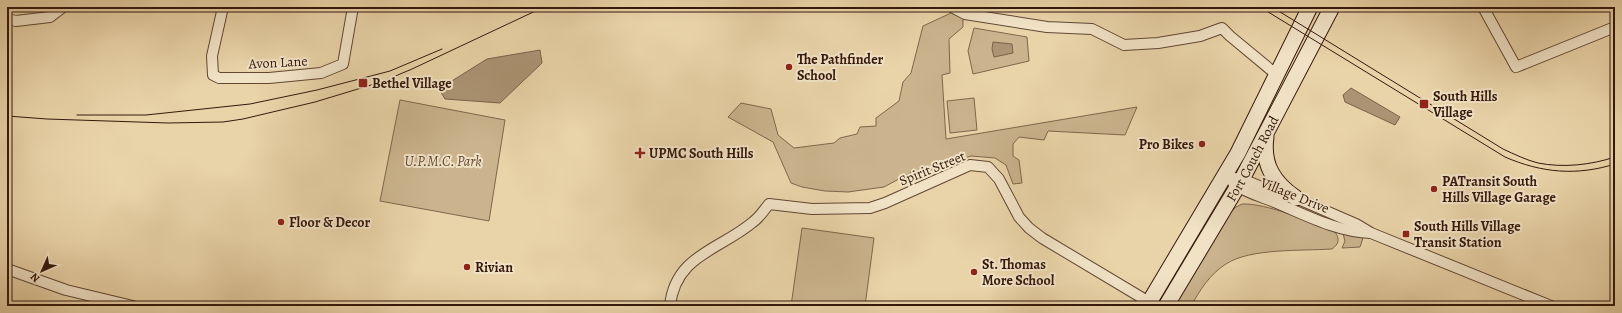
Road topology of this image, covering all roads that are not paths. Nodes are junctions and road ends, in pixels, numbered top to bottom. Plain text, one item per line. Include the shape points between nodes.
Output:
1 (63, 7) edge
2 (222, 7) edge
3 (353, 7) edge
4 (952, 7) edge
5 (1310, 7) edge
6 (1332, 7) edge
7 (1483, 7) edge
8 (7, 19) edge
9 (1615, 27) edge
10 (1277, 75) junction
11 (1267, 130) junction
12 (1225, 177) junction
13 (1240, 183) junction
14 (1296, 198) junction
15 (1371, 234) junction
16 (7, 270) edge
17 (1148, 304) edge
18 (133, 306) edge
19 (670, 306) edge
20 (1166, 306) edge
21 (1551, 306) edge

1 - 8 street via 50,17 16,21
2 - 3 street, Avon Lane via 212,56 213,75 219,78 269,78 321,73 343,64
4 - 10 street via 965,14 1047,27 1092,29 1124,45 1158,43 1200,36 1222,28
5 - 10 street, Fort Couch Road
6 - 11 street, Fort Couch Road
7 - 9 street via 1516,67
10 - 12 street, Fort Couch Road
11 - 13 street, Fort Couch Road
11 - 14 street via 1266,150 1271,171 1281,187
12 - 13 street, Village Drive
12 - 17 street, Fort Couch Road
13 - 14 street, Village Drive
13 - 15 street, Village Drive via 1325,223 1354,233
13 - 20 street, Fort Couch Road
14 - 15 street, Village Drive via 1356,224
15 - 21 street, Village Drive
16 - 18 street via 66,290
17 - 19 street, Spirit Street via 1044,240 1019,217 999,179 988,167 970,164 870,208 812,209 770,204 754,222 703,253 683,269 671,292

